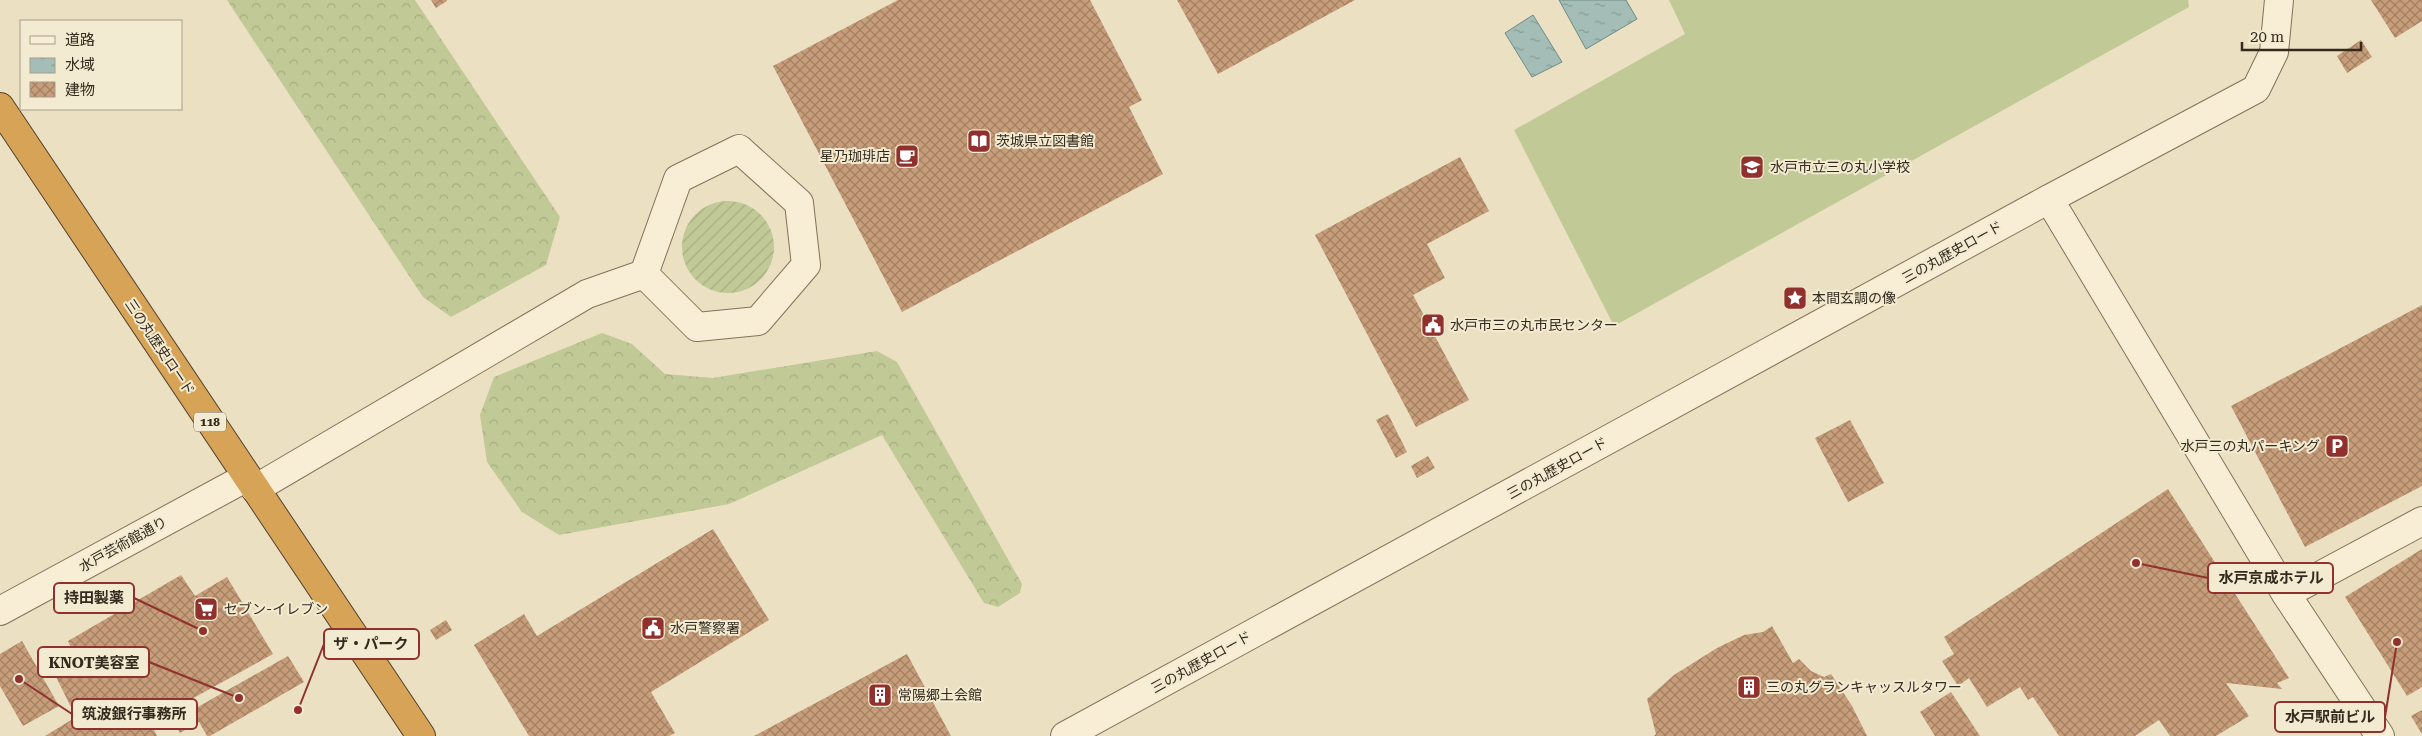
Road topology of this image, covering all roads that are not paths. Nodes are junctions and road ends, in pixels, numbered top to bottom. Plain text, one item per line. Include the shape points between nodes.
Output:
1 (2279, 0) edge
2 (0, 107) edge
3 (2049, 199) junction
4 (644, 274) junction
5 (251, 483) junction
6 (2422, 521) edge
7 (2286, 594) junction
8 (0, 611) edge
9 (421, 736) edge
10 (1065, 736) edge
11 (2380, 736) edge

1 - 3 street, 三の丸歴史ロード via 2274,52 2256,89
2 - 5 highway, 三の丸歴史ロード / 118
3 - 7 street
3 - 10 street, 三の丸歴史ロード
4 - 4 street via 697,326 758,321 806,264 799,203 739,148 678,179
4 - 5 street, 水戸芸術館通り via 587,294
5 - 8 street, 水戸芸術館通り
5 - 9 highway, 三の丸歴史ロード / 118
6 - 7 street
7 - 11 street

